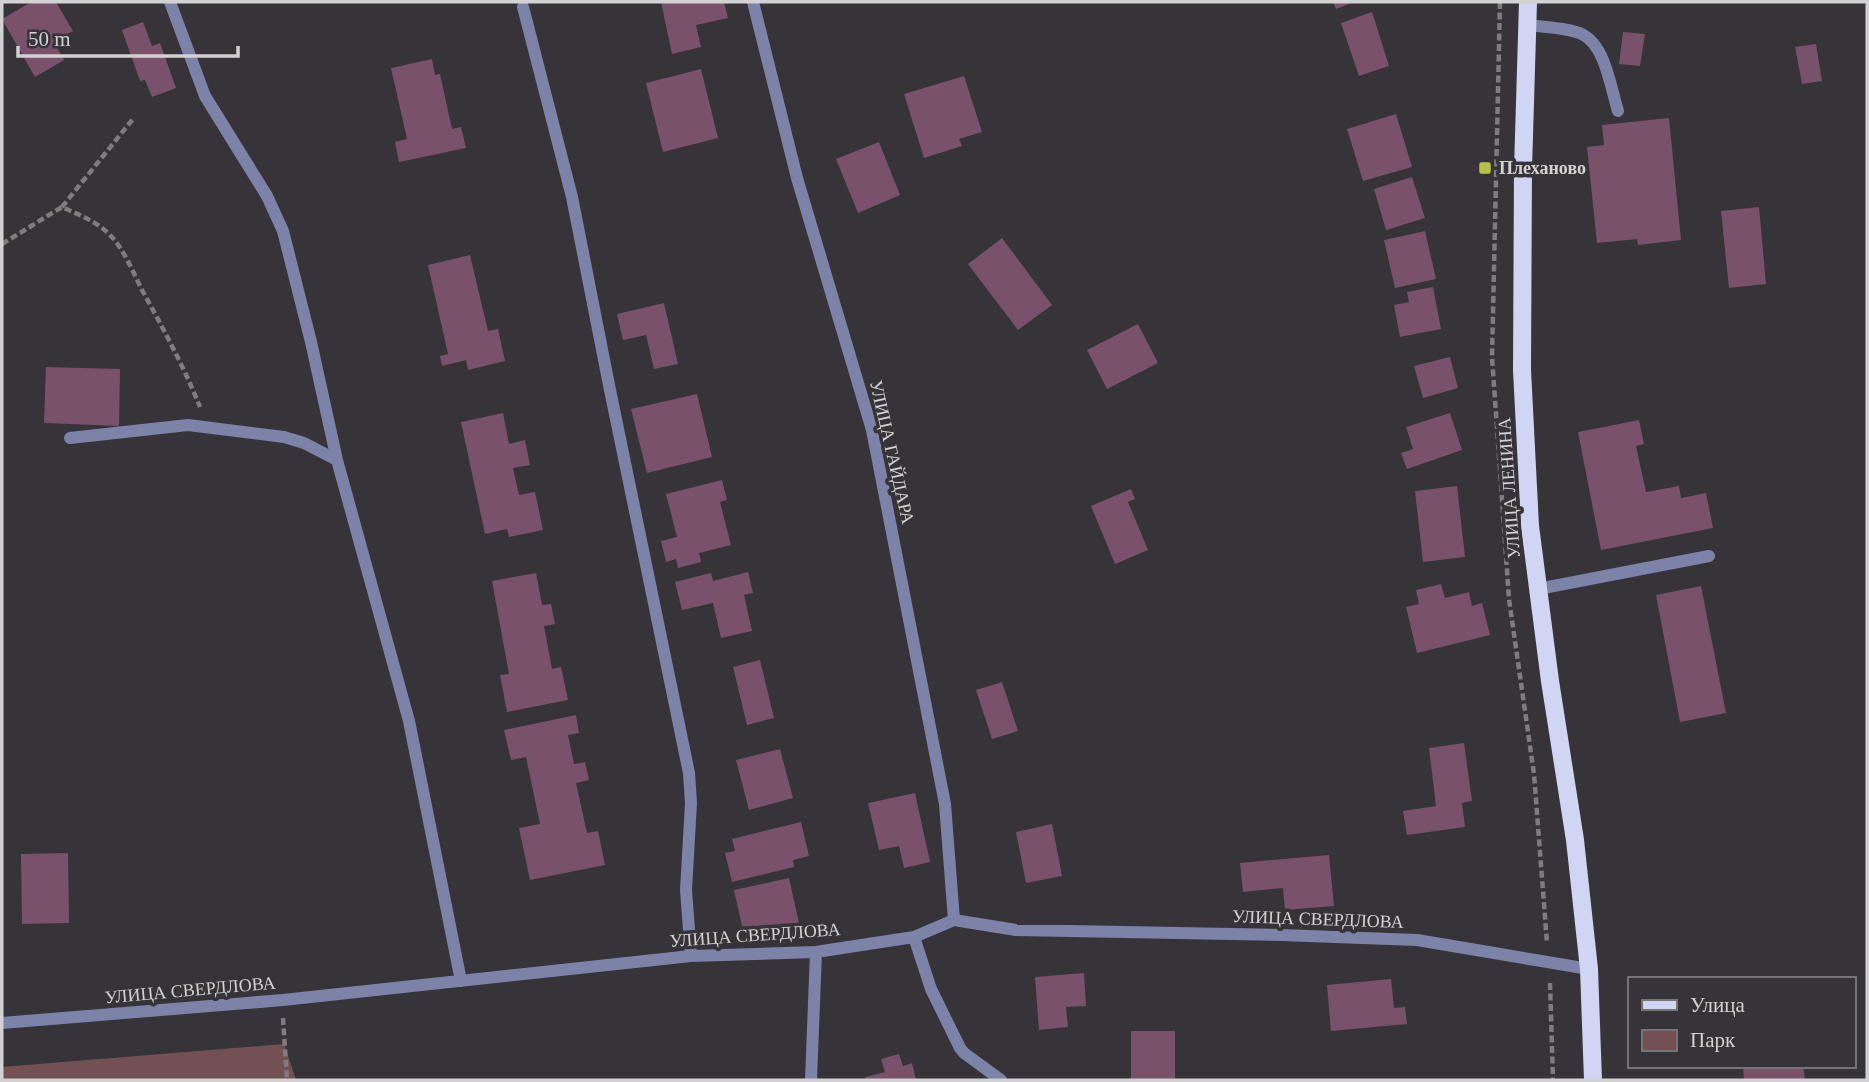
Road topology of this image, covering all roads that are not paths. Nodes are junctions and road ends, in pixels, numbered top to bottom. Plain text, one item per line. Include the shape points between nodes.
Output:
1 (170, 2) edge
2 (753, 2) edge
3 (1528, 2) edge
4 (523, 7) dead end
5 (1527, 25) junction
6 (1618, 111) dead end
7 (70, 438) dead end
8 (337, 460) junction
9 (1710, 556) dead end
10 (1538, 589) junction
11 (954, 920) junction
12 (914, 937) junction
13 (816, 951) junction
14 (691, 956) junction
15 (1589, 969) junction
16 (461, 981) junction
17 (2, 1023) edge
18 (811, 1080) edge
19 (1001, 1080) edge
20 (1593, 1080) edge

1 - 8 street via 205,96 267,196 283,231
2 - 11 street, УЛИЦА ГАЙДАРА via 797,178 872,430 945,804
3 - 5 main road, УЛИЦА ЛЕНИНА
4 - 14 street via 572,197 689,773
5 - 6 street via 1577,32 1591,41 1599,49
5 - 10 main road, УЛИЦА ЛЕНИНА via 1522,370
7 - 8 street via 188,425 284,437
8 - 16 street via 409,721
9 - 10 street
10 - 15 main road, УЛИЦА ЛЕНИНА
11 - 12 street, УЛИЦА СВЕРДЛОВА
11 - 15 street, УЛИЦА СВЕРДЛОВА via 1016,930 1417,940
12 - 13 street, УЛИЦА СВЕРДЛОВА
12 - 19 street via 931,989 960,1048
13 - 14 street, УЛИЦА СВЕРДЛОВА
13 - 18 street
14 - 16 street, УЛИЦА СВЕРДЛОВА
15 - 20 main road, УЛИЦА ЛЕНИНА
16 - 17 street, УЛИЦА СВЕРДЛОВА

